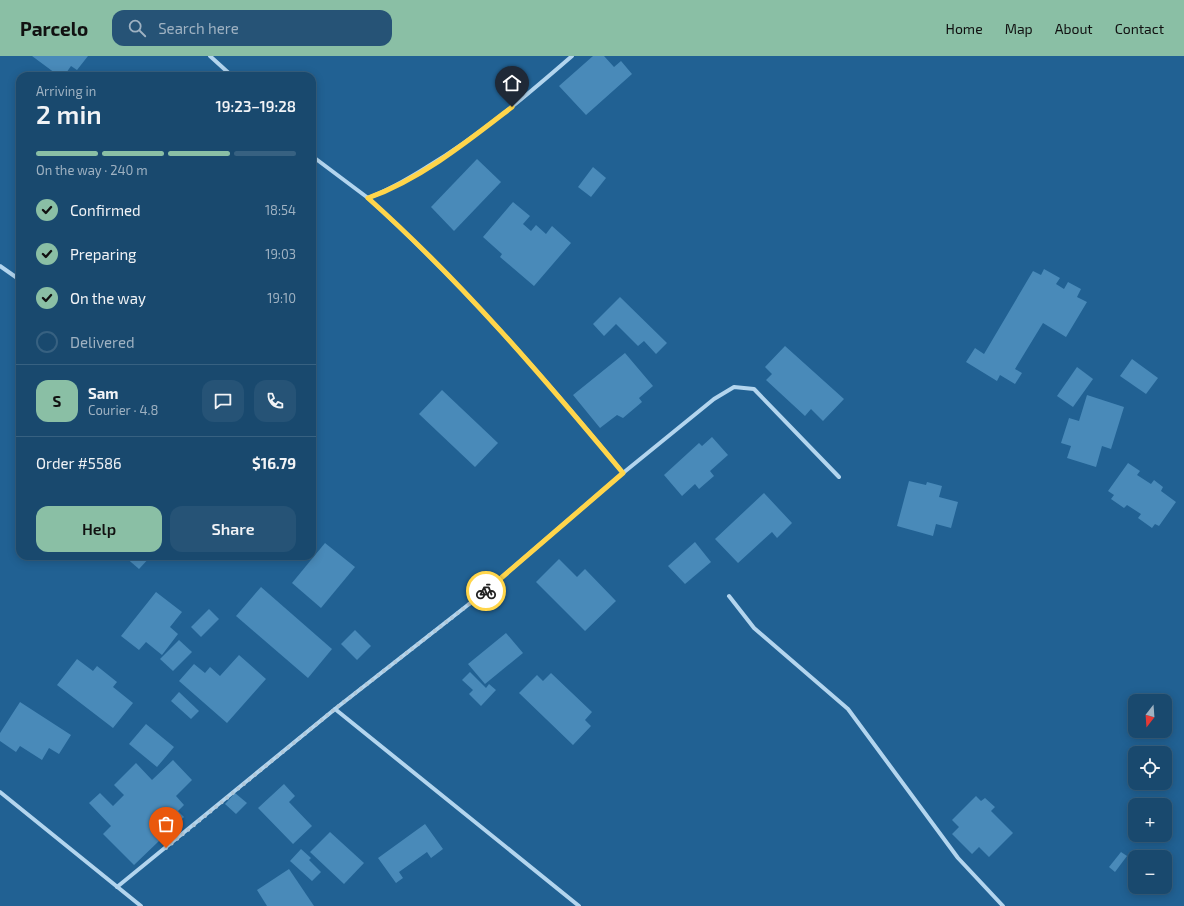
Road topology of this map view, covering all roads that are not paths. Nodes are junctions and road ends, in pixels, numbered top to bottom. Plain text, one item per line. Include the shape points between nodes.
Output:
1 (210, 56) edge
2 (572, 56) edge
3 (228, 72) edge
4 (316, 159) edge
5 (368, 198) junction
6 (0, 266) edge
7 (16, 277) edge
8 (623, 473) junction
9 (840, 477) dead end
10 (729, 596) dead end
11 (335, 709) junction
12 (0, 792) edge
13 (117, 887) junction
14 (141, 906) edge
15 (579, 906) edge
16 (1003, 906) edge

1 - 3 street
2 - 5 street via 524,99 455,150 382,193
4 - 5 street
5 - 8 street via 458,284 552,387
6 - 7 street
8 - 9 street via 714,399 734,387 754,389
8 - 11 street via 487,590
10 - 16 street via 754,628 848,709 958,858
11 - 13 street
11 - 15 street
12 - 13 street
13 - 14 street

